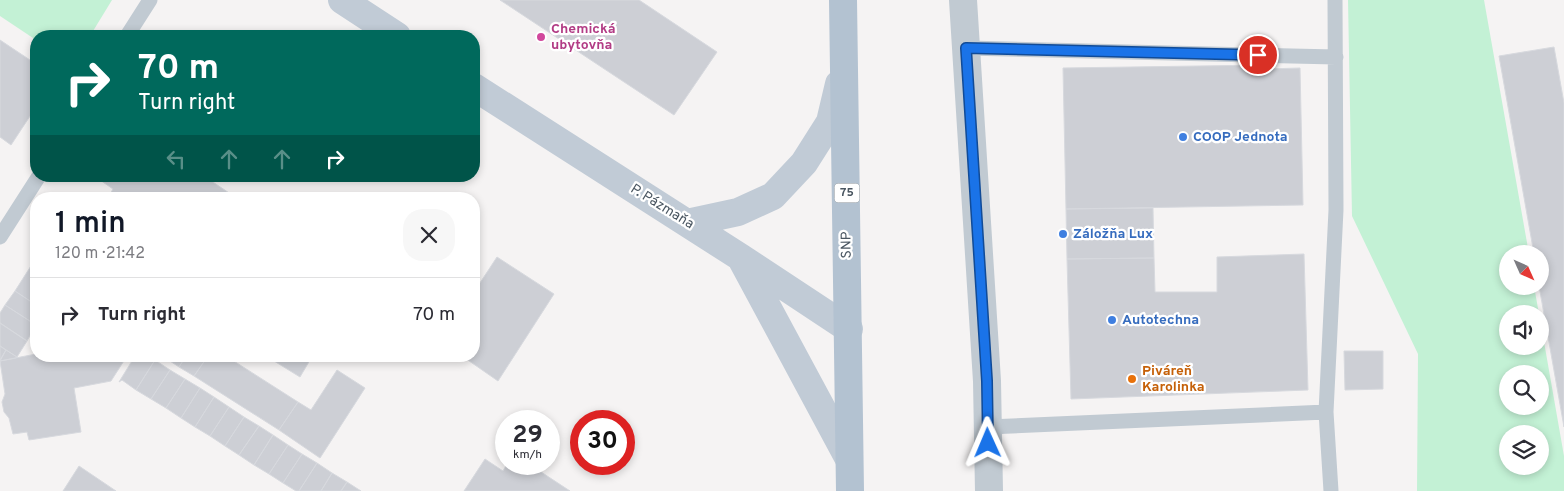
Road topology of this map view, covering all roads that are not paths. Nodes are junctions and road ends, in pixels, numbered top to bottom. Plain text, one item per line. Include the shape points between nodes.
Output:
1 (150, 0) edge
2 (342, 0) edge
3 (843, 0) edge
4 (963, 0) edge
5 (1336, 0) edge
6 (131, 30) edge
7 (388, 30) edge
8 (966, 48) junction
9 (845, 56) junction
10 (1336, 57) junction
11 (480, 91) edge
12 (35, 182) edge
13 (687, 223) junction
14 (0, 237) edge
15 (740, 257) junction
16 (849, 329) junction
17 (1326, 412) junction
18 (988, 427) junction
19 (849, 458) junction
20 (850, 491) edge
21 (989, 491) edge
22 (1331, 491) edge

1 - 6 lane
2 - 7 main road
3 - 9 main road, SNP / 75
4 - 8 street
5 - 10 lane
8 - 10 lane
8 - 18 street
9 - 13 main road via 830,122 804,163 786,183 773,196 738,212
9 - 16 main road, SNP / 75
10 - 17 lane via 1336,210
11 - 13 main road, P. Pázmaňa
12 - 14 lane
13 - 15 main road, P. Pázmaňa
15 - 16 main road, P. Pázmaňa
15 - 19 main road
16 - 19 main road, SNP / 75
17 - 18 lane
17 - 22 lane
18 - 21 street
19 - 20 main road, SNP / 75

